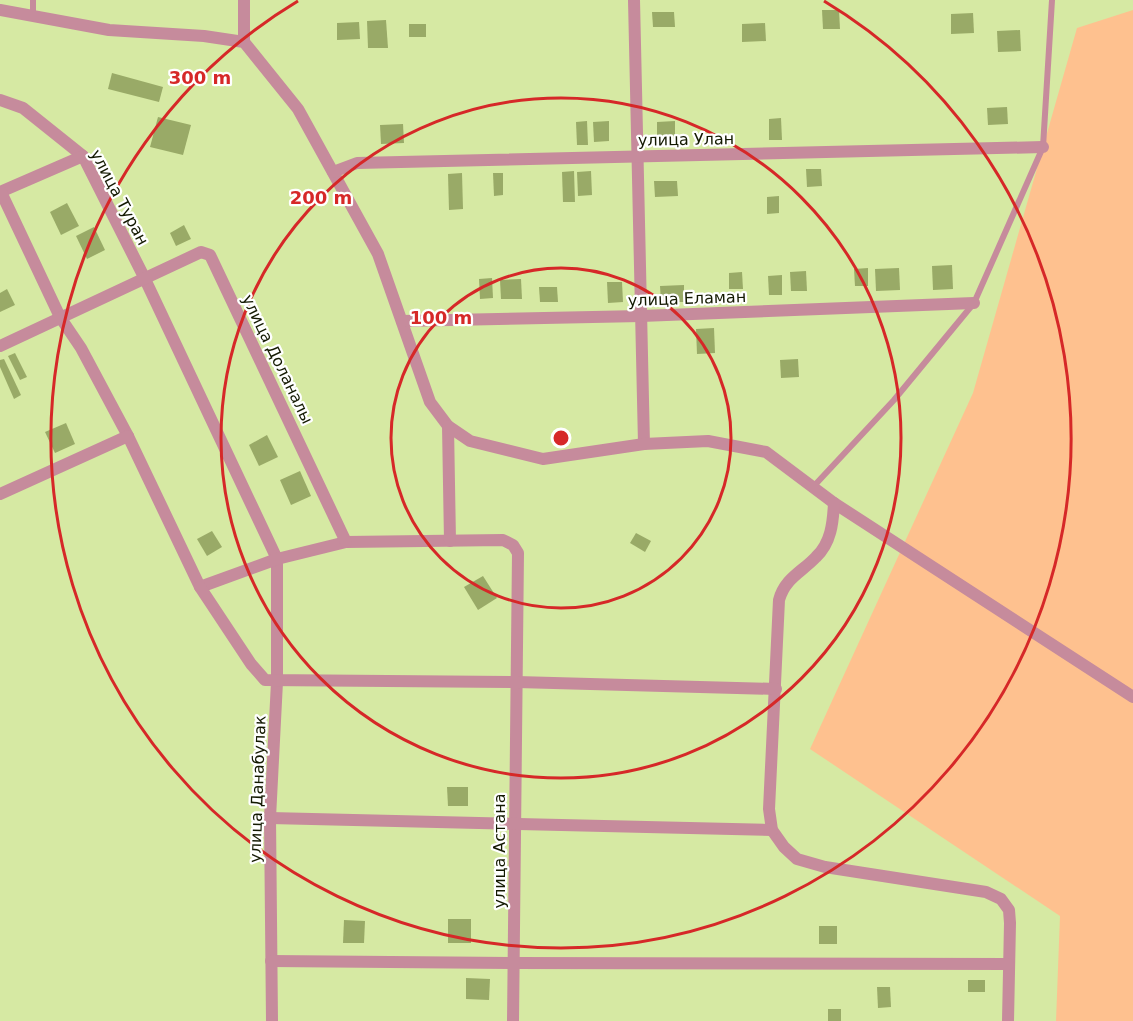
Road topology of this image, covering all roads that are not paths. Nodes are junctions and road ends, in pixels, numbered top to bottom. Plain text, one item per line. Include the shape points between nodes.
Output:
1 (33, 0) edge
2 (244, 0) edge
3 (634, 0) edge
4 (1052, 0) edge
5 (0, 10) edge
6 (33, 15) junction
7 (244, 42) junction
8 (0, 100) edge
9 (1042, 147) junction
10 (83, 156) junction
11 (638, 157) junction
12 (333, 172) junction
13 (0, 192) edge
14 (144, 277) junction
15 (974, 303) junction
16 (641, 316) junction
17 (60, 317) junction
18 (402, 321) junction
19 (0, 346) edge
20 (448, 426) junction
21 (128, 436) junction
22 (644, 444) junction
23 (813, 488) junction
24 (0, 494) edge
25 (834, 504) junction
26 (450, 541) junction
27 (346, 542) junction
28 (277, 559) junction
29 (200, 586) junction
30 (277, 682) junction
31 (517, 682) junction
32 (776, 689) junction
33 (1133, 697) edge
34 (270, 818) junction
35 (515, 822) junction
36 (772, 830) junction
37 (271, 961) junction
38 (514, 963) junction
39 (1008, 964) junction
40 (272, 1021) edge
41 (513, 1021) edge
42 (1008, 1021) edge

1 - 6 lane
2 - 7 street
3 - 11 street
4 - 9 lane
5 - 6 street
6 - 7 street via 108,30
7 - 12 street via 298,109
8 - 10 street, улица Туран via 23,108
9 - 11 street, улица Улан
9 - 15 lane
10 - 13 street
10 - 14 street, улица Туран
11 - 12 street, улица Улан via 357,163
11 - 16 street
12 - 18 street via 378,254
13 - 17 street
14 - 17 street, улица Доланалы
14 - 27 street, улица Доланалы via 201,252 210,255
14 - 28 street, улица Туран
15 - 16 street, улица Еламан
15 - 23 lane via 894,400
16 - 18 street, улица Еламан
16 - 22 street
17 - 19 street, улица Доланалы
17 - 21 street
18 - 20 street via 430,402
20 - 22 street via 470,441 543,459
20 - 26 street
21 - 24 street
21 - 29 street
22 - 23 street via 708,441 766,452
23 - 25 street
25 - 32 street via 826,544 782,589
25 - 33 street
26 - 27 street, улица Астана
26 - 31 street, улица Астана via 503,540 518,553
27 - 28 street, улица Астана
28 - 29 street, улица Астана
28 - 30 street, улица Данабулак
29 - 30 street via 251,664 265,680
30 - 31 street
30 - 34 street, улица Данабулак
31 - 32 street
31 - 35 street, улица Астана
32 - 36 street via 769,809
34 - 35 street
34 - 37 street, улица Данабулак
35 - 36 street
35 - 38 street, улица Астана
36 - 39 street via 797,859 825,867 986,892 1001,899 1009,910
37 - 38 street
37 - 40 street, улица Данабулак
38 - 39 street
38 - 41 street, улица Астана
39 - 42 street

